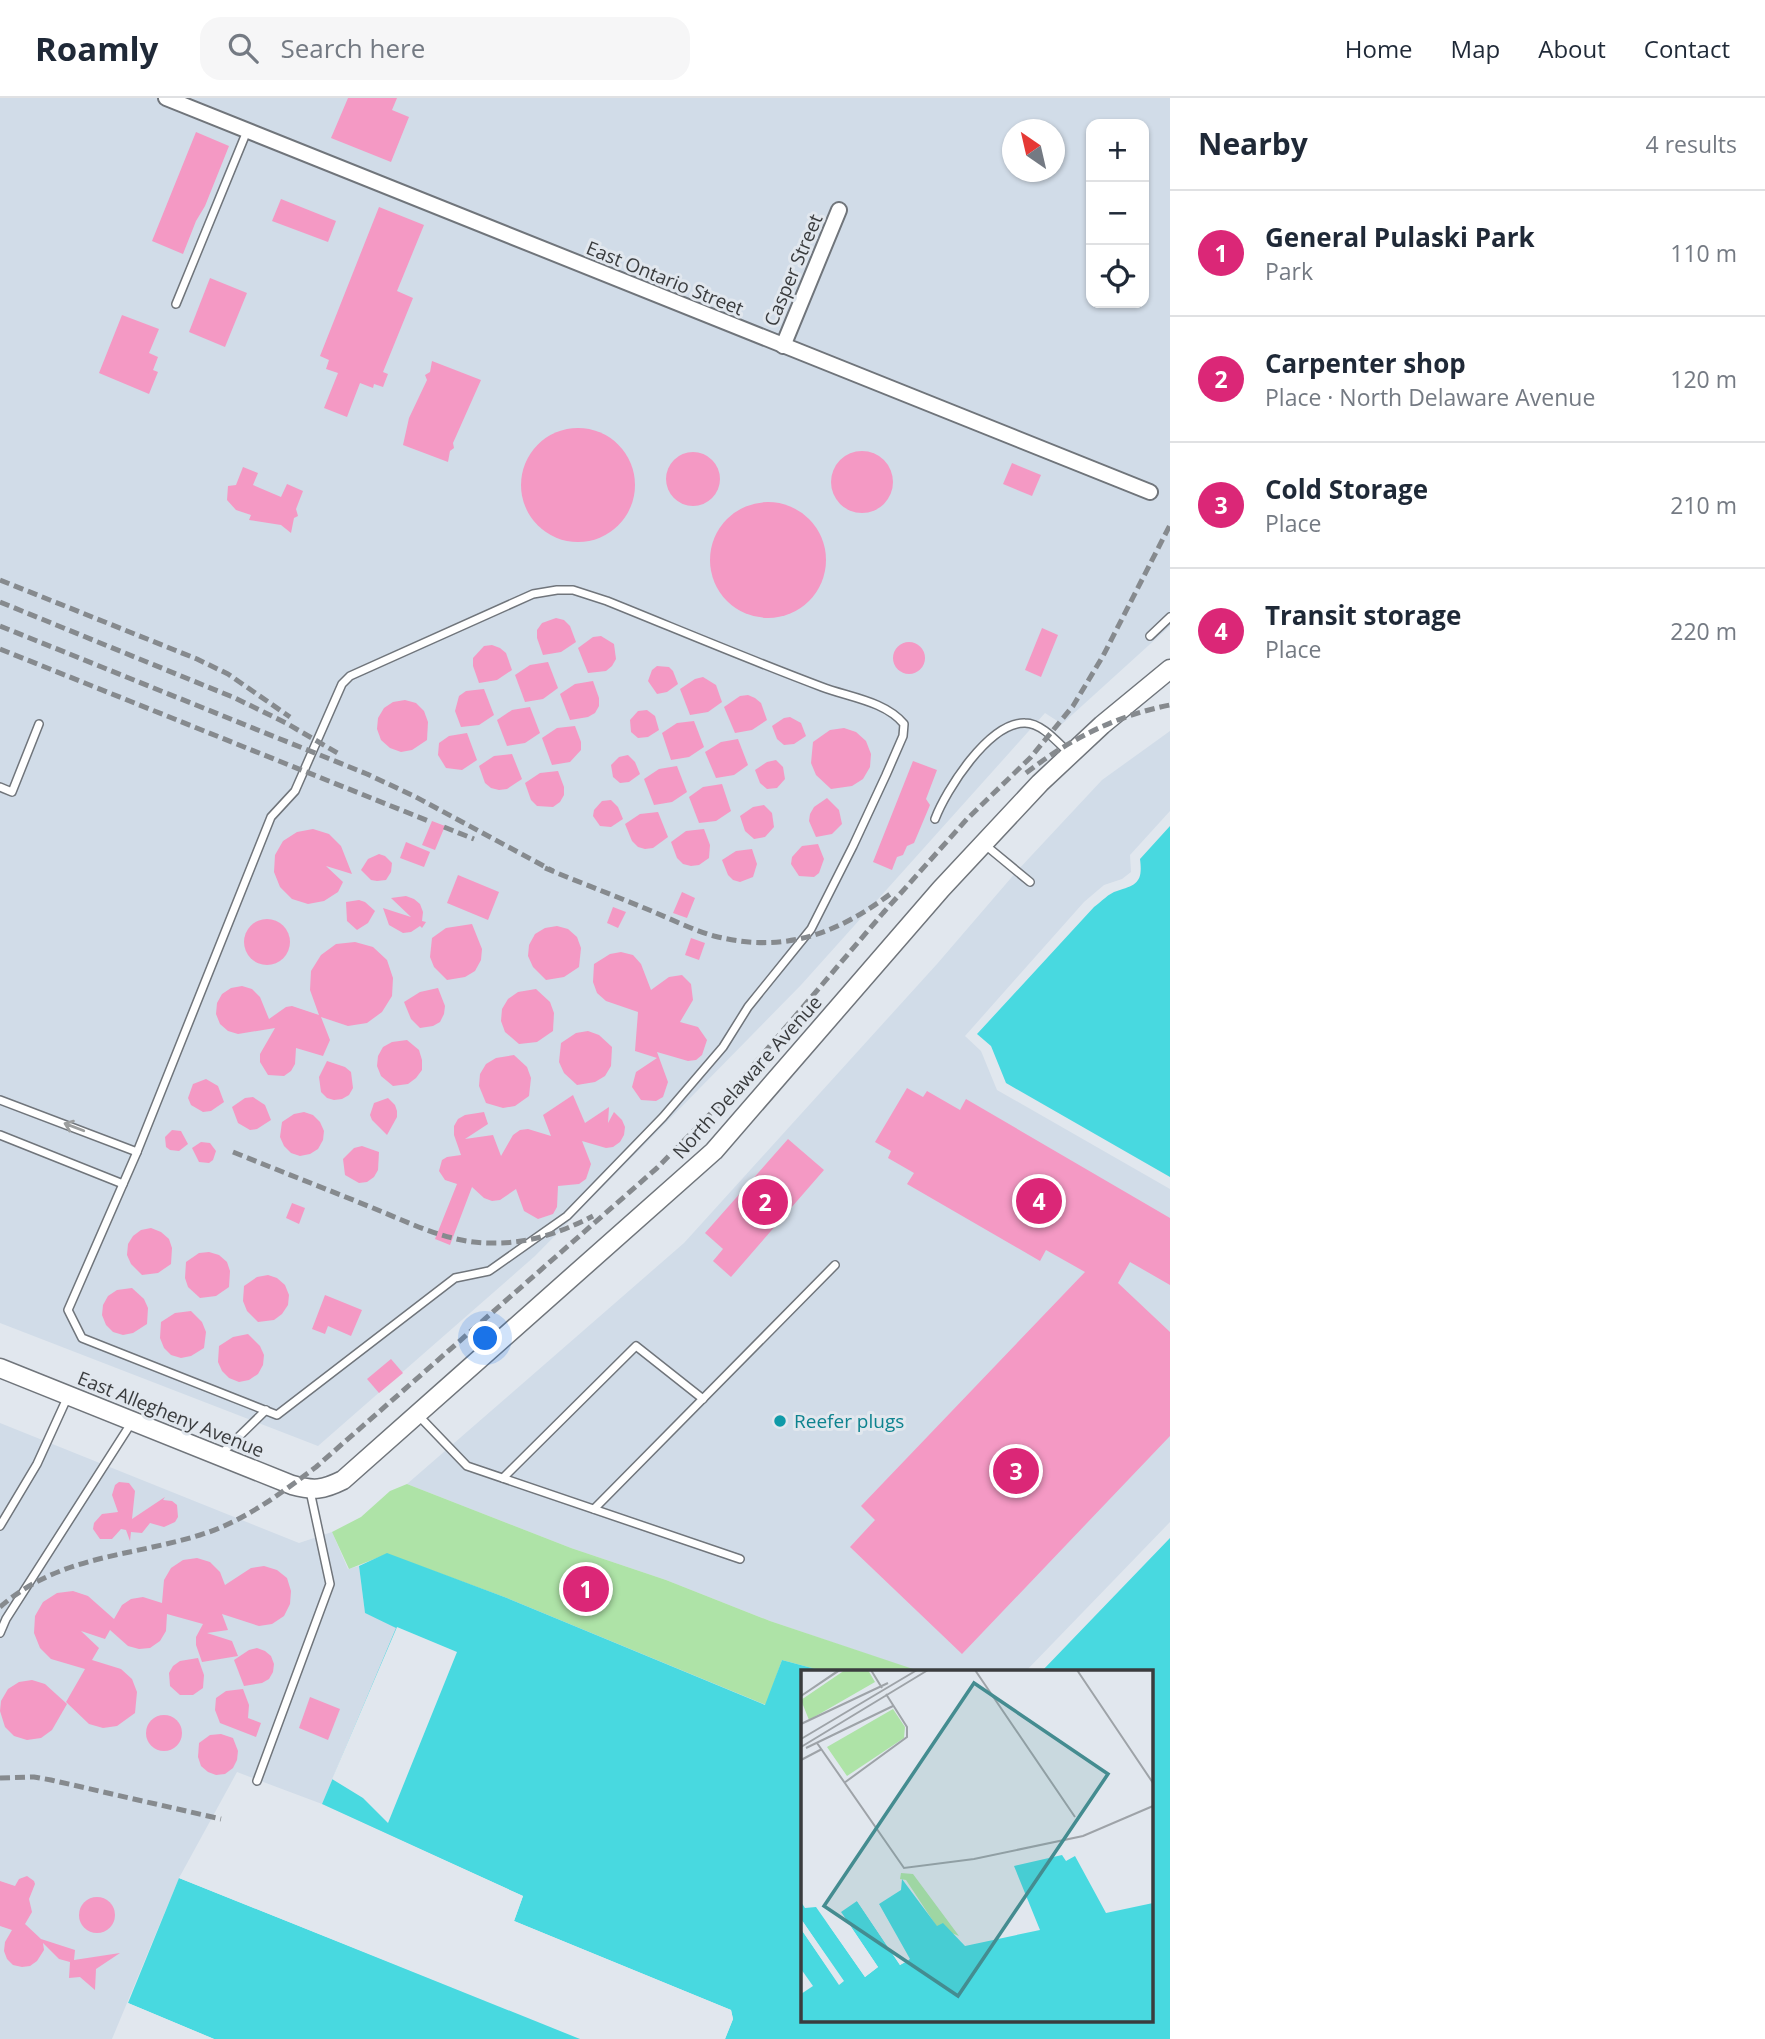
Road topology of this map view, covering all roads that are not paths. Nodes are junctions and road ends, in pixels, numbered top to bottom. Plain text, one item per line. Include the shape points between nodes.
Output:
1 (166, 98) edge
2 (247, 131) junction
3 (839, 209) dead end
4 (176, 304) dead end
5 (783, 346) junction
6 (1150, 492) dead end
7 (1170, 617) edge
8 (1150, 636) dead end
9 (1167, 674) edge
10 (39, 724) dead end
11 (1070, 754) junction
12 (0, 787) edge
13 (934, 819) dead end
14 (984, 843) junction
15 (1030, 882) dead end
16 (0, 1100) edge
17 (0, 1135) edge
18 (137, 1152) junction
19 (123, 1184) junction
20 (835, 1265) dead end
21 (0, 1368) edge
22 (68, 1395) junction
23 (704, 1399) junction
24 (266, 1410) junction
25 (418, 1414) junction
26 (132, 1422) junction
27 (220, 1456) junction
28 (503, 1478) junction
29 (329, 1487) joint
30 (310, 1490) junction
31 (594, 1510) junction
32 (0, 1526) edge
33 (740, 1559) dead end
34 (0, 1633) edge
35 (257, 1781) dead end

1 - 2 street, East Ontario Street
2 - 4 lane
2 - 5 street, East Ontario Street
3 - 5 street, Casper Street
5 - 6 street, East Ontario Street
7 - 8 lane
9 - 11 street, North Delaware Avenue
10 - 12 lane via 12,792
11 - 13 lane via 1042,729 1025,723 1006,728 961,772
11 - 14 street, North Delaware Avenue
14 - 15 lane
14 - 25 street, North Delaware Avenue via 713,1151
18 -> 16 lane
17 - 19 lane
18 - 19 lane
18 - 24 lane via 271,817 295,790 350,676 533,594 573,590 885,708 904,724 886,775 811,929 748,1007 723,1047 663,1117 566,1216 488,1271 455,1278 277,1415
19 - 24 lane via 68,1310 82,1338
20 - 23 lane
21 - 22 street, East Allegheny Avenue
22 - 26 street, East Allegheny Avenue
22 - 32 lane via 37,1464
23 - 28 lane via 636,1346
23 - 31 lane
24 - 27 lane
25 - 28 lane via 467,1466
25 - 29 street, North Delaware Avenue via 344,1480
26 - 27 street, East Allegheny Avenue
26 - 34 lane
27 - 30 street, East Allegheny Avenue
28 - 31 lane
29 - 30 street, East Allegheny Avenue
30 - 35 lane via 330,1584
31 - 33 lane

